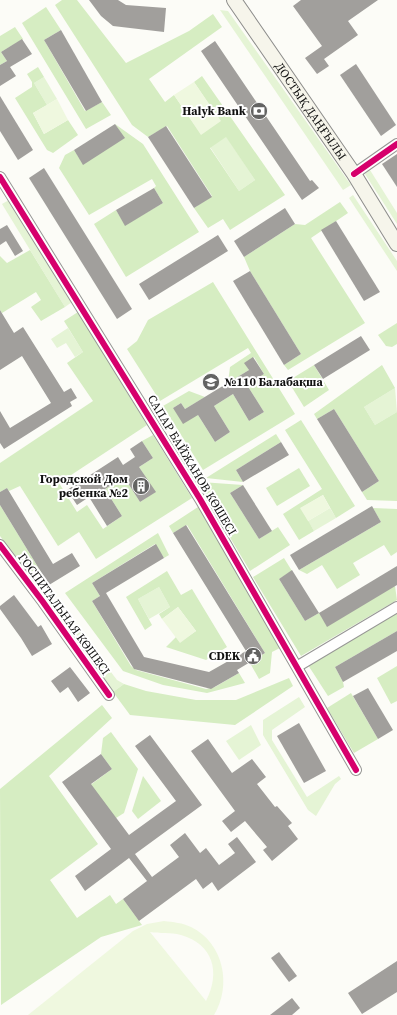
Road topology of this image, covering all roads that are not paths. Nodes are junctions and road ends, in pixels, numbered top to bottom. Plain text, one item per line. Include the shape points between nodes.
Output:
1 (234, 0) edge
2 (397, 144) edge
3 (354, 174) junction
4 (0, 177) edge
5 (397, 244) edge
6 (0, 545) edge
7 (397, 607) edge
8 (298, 666) junction
9 (109, 695) dead end
10 (356, 770) dead end

1 - 3 main road, ДОСТЫҚ ДАҢҒЫЛЫ
2 - 3 street
3 - 5 main road, ДОСТЫҚ ДАҢҒЫЛЫ
4 - 8 street, САПАР БАЙЖАНОВ КӨШЕСІ via 197,493
6 - 9 street, ГОСПИТАЛЬНАЯ КӨШЕСІ
7 - 8 street
8 - 10 street, САПАР БАЙЖАНОВ КӨШЕСІ

